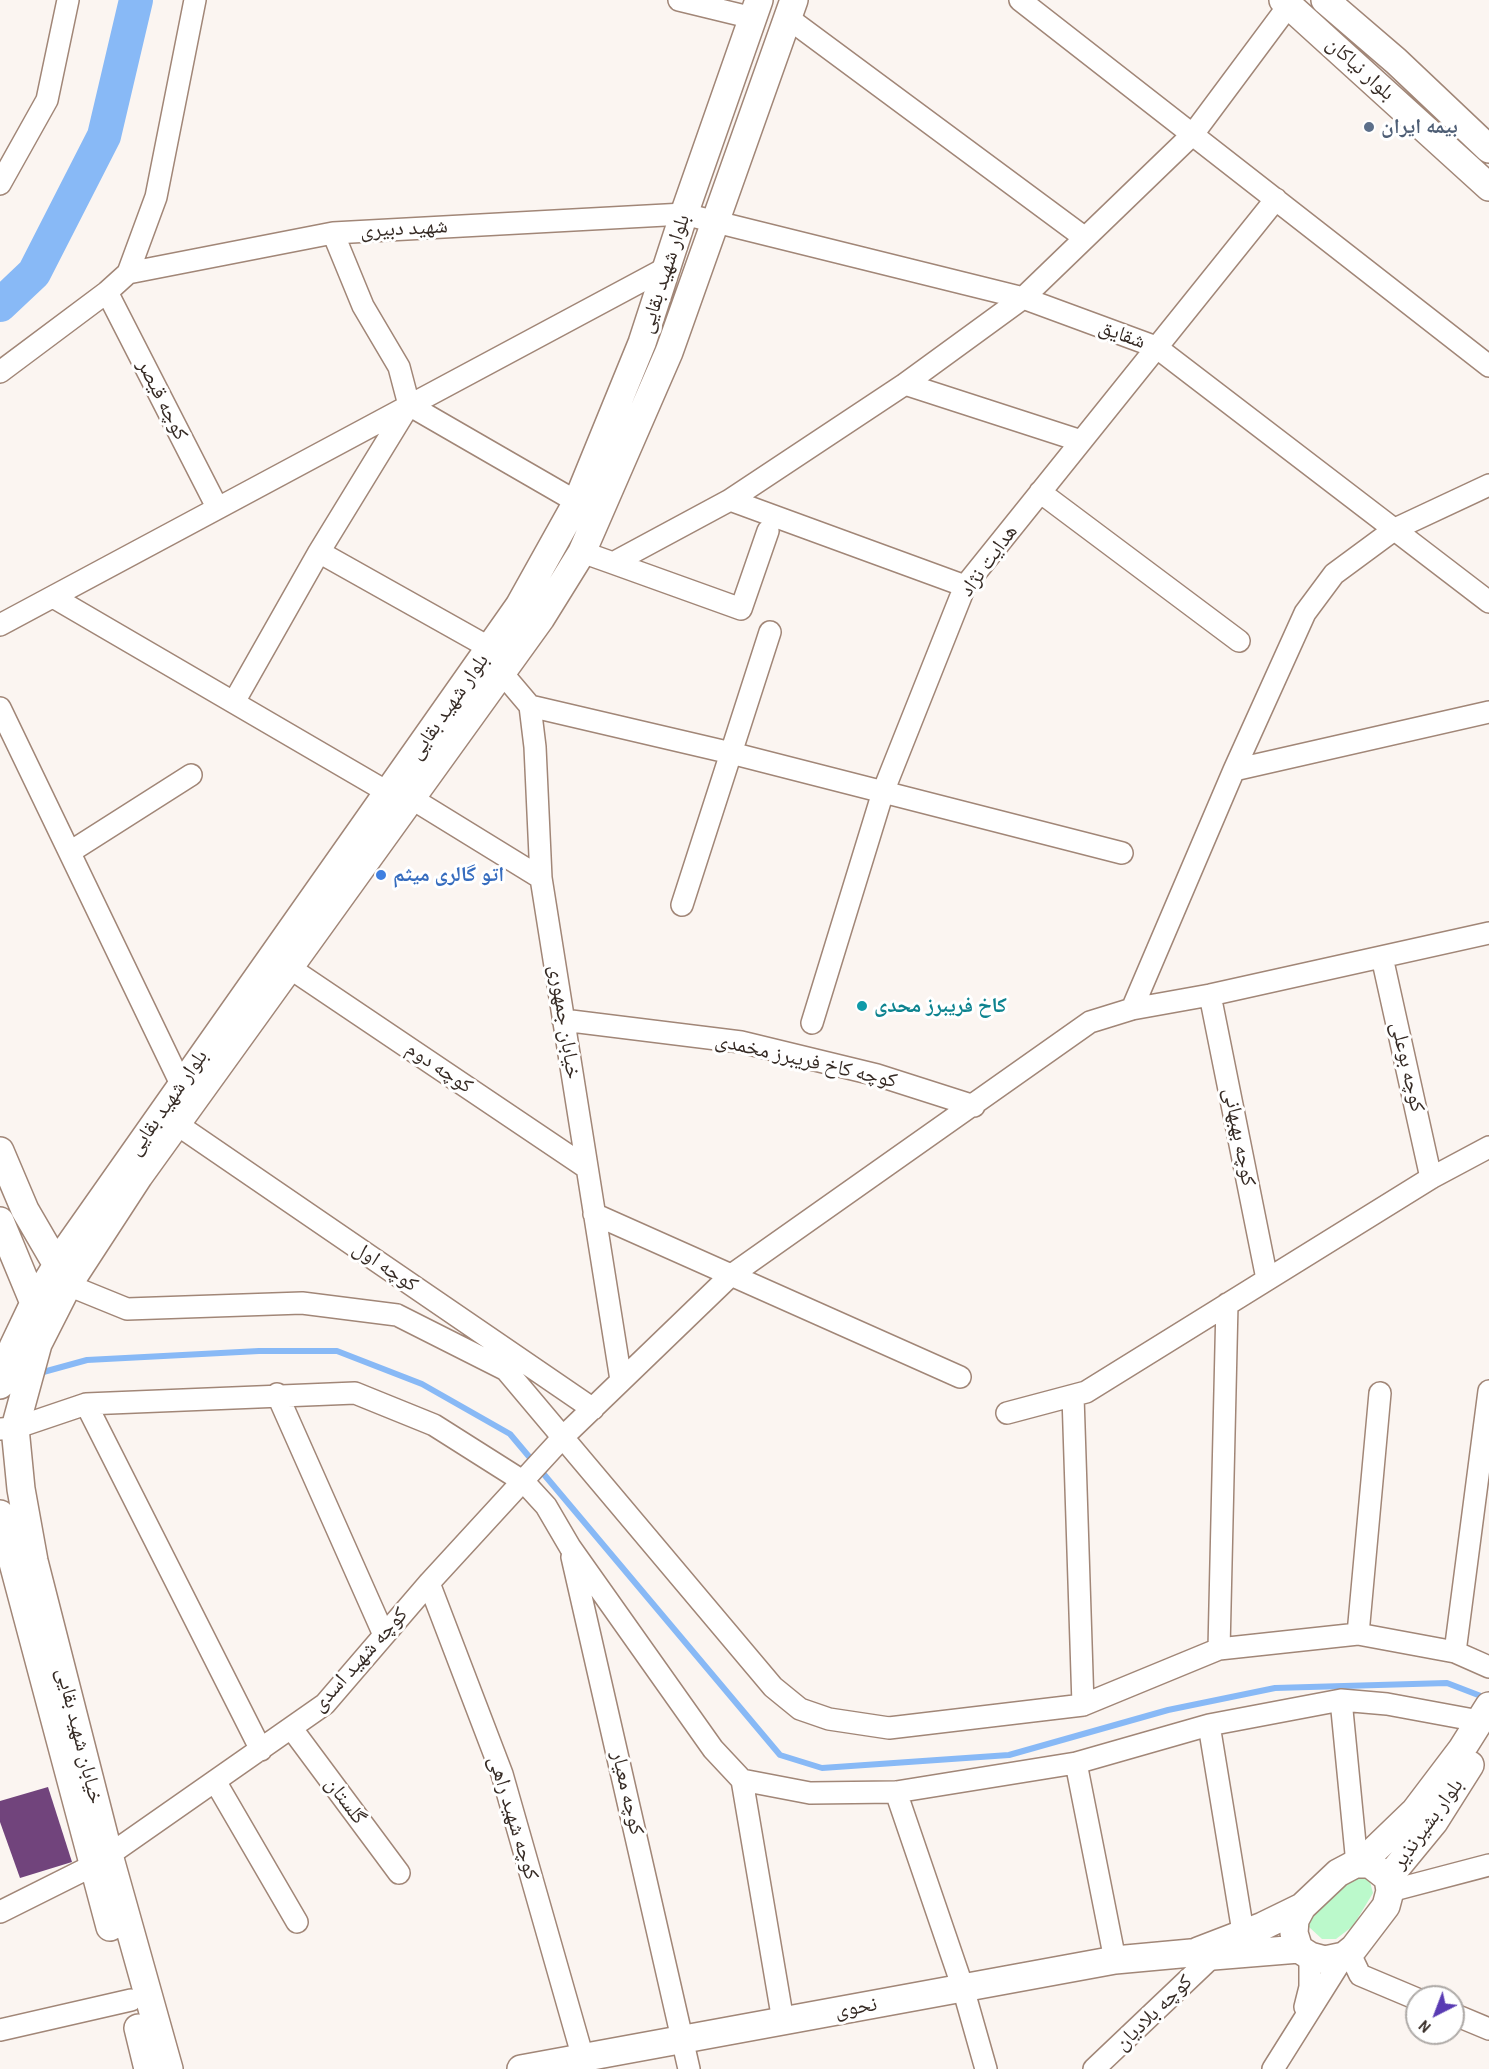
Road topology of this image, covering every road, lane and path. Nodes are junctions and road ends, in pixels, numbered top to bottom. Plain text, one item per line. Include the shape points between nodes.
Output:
1 (68, 0) edge
2 (195, 0) edge
3 (679, 0) edge
4 (1020, 0) edge
5 (1325, 0) edge
6 (1286, 2) edge
7 (756, 9) edge
8 (791, 9) edge
9 (1193, 134) junction
10 (1489, 148) edge
11 (0, 184) edge
12 (1489, 187) edge
13 (1276, 200) junction
14 (684, 214) junction
15 (717, 223) junction
16 (333, 233) junction
17 (1085, 238) junction
18 (666, 267) junction
19 (128, 273) junction
20 (107, 292) junction
21 (1023, 298) junction
22 (1155, 347) junction
23 (1489, 366) edge
24 (0, 372) edge
25 (905, 384) junction
26 (409, 405) junction
27 (1081, 441) junction
28 (1489, 485) edge
29 (1040, 492) junction
30 (730, 500) junction
31 (577, 502) junction
32 (217, 507) junction
33 (1395, 529) junction
34 (768, 531) dead end
35 (319, 552) junction
36 (582, 552) junction
37 (613, 563) junction
38 (965, 586) junction
39 (53, 597) junction
40 (1489, 602) edge
41 (0, 626) edge
42 (770, 632) dead end
43 (1239, 641) dead end
44 (490, 648) junction
45 (502, 673) junction
46 (234, 702) junction
47 (530, 706) junction
48 (0, 708) edge
49 (1489, 712) edge
50 (731, 753) junction
51 (1234, 770) junction
52 (191, 775) dead end
53 (883, 792) junction
54 (400, 796) junction
55 (70, 852) junction
56 (1122, 853) dead end
57 (541, 878) junction
58 (682, 905) dead end
59 (1489, 933) edge
60 (1382, 957) junction
61 (290, 968) junction
62 (1210, 995) junction
63 (1132, 1009) junction
64 (563, 1020) junction
65 (812, 1023) dead end
66 (181, 1084) junction
67 (974, 1106) junction
68 (178, 1125) junction
69 (1489, 1147) edge
70 (0, 1152) edge
71 (587, 1168) junction
72 (1431, 1178) junction
73 (594, 1214) junction
74 (0, 1221) edge
75 (63, 1275) junction
76 (730, 1276) junction
77 (1267, 1279) junction
78 (1227, 1304) junction
79 (35, 1318) junction
80 (6, 1342) edge
81 (960, 1377) dead end
82 (621, 1380) junction
83 (1489, 1391) edge
84 (11, 1392) edge
85 (1380, 1393) dead end
86 (277, 1394) junction
87 (1073, 1396) junction
88 (86, 1404) junction
89 (593, 1409) junction
90 (1007, 1413) dead end
91 (7, 1429) edge
92 (564, 1436) junction
93 (526, 1480) junction
94 (0, 1514) edge
95 (570, 1547) junction
96 (429, 1583) junction
97 (1358, 1634) junction
98 (384, 1635) junction
99 (1219, 1649) junction
100 (1455, 1652) junction
101 (1489, 1667) edge
102 (1341, 1700) junction
103 (1083, 1705) junction
104 (1486, 1722) edge
105 (1209, 1725) junction
106 (292, 1729) junction
107 (261, 1750) junction
108 (1076, 1763) junction
109 (742, 1780) junction
110 (215, 1781) junction
111 (896, 1792) junction
112 (1393, 1831) junction
113 (1414, 1848) junction
114 (100, 1860) junction
115 (1358, 1864) junction
116 (1489, 1865) edge
117 (399, 1873) dead end
118 (1389, 1884) junction
119 (1, 1906) edge
120 (1302, 1907) junction
121 (297, 1922) dead end
122 (1243, 1932) junction
123 (1304, 1953) junction
124 (1346, 1954) junction
125 (1202, 1955) junction
126 (1115, 1960) junction
127 (963, 1988) junction
128 (1405, 1994) edge
129 (131, 2000) junction
130 (1465, 2019) edge
131 (783, 2022) junction
132 (1300, 2025) junction
133 (1489, 2029) edge
134 (0, 2030) edge
135 (683, 2040) junction
136 (583, 2058) junction
137 (527, 2068) edge
138 (148, 2069) edge
139 (169, 2069) edge
140 (689, 2069) edge
141 (986, 2069) edge
142 (1094, 2069) edge
143 (1273, 2069) edge

1 - 11 street via 47,100
2 - 19 street via 156,197
3 - 7 street
4 - 9 street
5 - 10 main road, بلوار نیاکان
6 - 9 street
6 - 12 main road, بلوار نیاکان
7 - 14 main road, بلوار شهید بقایی
8 - 15 main road, بلوار شهید بقایی
8 - 17 street
9 - 13 street
9 - 17 street
13 - 22 street, هدایت نژاد
13 - 23 street
14 - 15 street, شقایق
14 - 16 street, شهید دبیری
14 - 18 main road, بلوار شهید بقایی
15 - 21 street, شقایق
15 - 36 main road, بلوار شهید بقایی via 669,352
16 - 19 street, شهید دبیری
16 - 26 street via 363,306 399,367
17 - 21 street
18 - 26 street
18 - 31 main road, بلوار شهید بقایی via 642,344
19 - 20 street
20 - 24 street
20 - 32 street, کوچه قیصر
21 - 22 street, شقایق
21 - 25 street
22 - 27 street, هدایت نژاد
22 - 33 street, شقایق
25 - 27 street
25 - 30 street
26 - 31 street
26 - 32 street
26 - 35 street
27 - 29 street, هدایت نژاد
28 - 33 street
29 - 38 street, هدایت نژاد
29 - 43 street
30 - 37 street
30 - 38 street
31 - 44 main road, بلوار شهید بقایی via 519,606
32 - 39 street
33 - 40 street, شقایق
33 - 51 street via 1334,574 1305,613
34 - 37 street via 741,609
35 - 44 street
35 - 46 street
36 - 37 street
36 - 45 main road, بلوار شهید بقایی
38 - 53 street, هدایت نژاد
39 - 41 street
39 - 46 street
42 - 50 street
44 - 54 main road, بلوار شهید بقایی
45 - 47 street
45 - 54 main road, بلوار شهید بقایی
46 - 54 street
47 - 50 street
47 - 57 street, خیابان جمهوری
48 - 55 street
49 - 51 street
50 - 53 street
50 - 58 street
51 - 63 street
52 - 55 street
53 - 56 street
53 - 65 street, هدایت نژاد
54 - 57 street
54 - 61 main road, بلوار شهید بقایی
54 - 66 main road, بلوار شهید بقایی
55 - 66 street
57 - 64 street, خیابان جمهوری
59 - 60 street, کوچه شهید اسدی
60 - 62 street, کوچه شهید اسدی
60 - 72 street, کوچه بوعلی
61 - 68 main road, بلوار شهید بقایی
61 - 71 street, کوچه دوم
62 - 63 street, کوچه شهید اسدی
62 - 77 street, کوچه بهبهانی
63 - 67 street, کوچه شهید اسدی via 1090,1022
64 - 67 street, کوچه کاخ فریبرز مخمدی via 741,1042 877,1075
64 - 71 street, خیابان جمهوری
66 - 75 main road, بلوار شهید بقایی
67 - 76 street, کوچه شهید اسدی
68 - 75 main road, بلوار شهید بقایی
68 - 89 street, کوچه اول
69 - 72 street
70 - 75 main road via 25,1210
71 - 73 street, خیابان جمهوری
72 - 77 street
73 - 76 street
73 - 82 street, خیابان جمهوری
74 - 79 main road
75 - 79 main road, بلوار شهید بقایی
75 - 92 street via 127,1309 302,1303 397,1315 506,1370
76 - 81 street
76 - 82 street, کوچه شهید اسدی
77 - 78 street
78 - 87 street via 1086,1392
78 - 99 street
79 - 80 main road, بلوار شهید بقایی
79 - 84 main road
80 - 84 main road, بلوار شهید بقایی
82 - 89 street, کوچه شهید اسدی
83 - 100 street
84 - 91 main road, خیابان شهید بقایی
85 - 97 street
86 - 88 street
86 - 93 street via 355,1393 434,1425
86 - 98 street
87 - 90 street
87 - 103 street
88 - 91 street
88 - 107 street
89 - 92 street, کوچه شهید اسدی
91 - 114 main road, خیابان شهید بقایی
92 - 93 street, کوچه شهید اسدی
92 - 103 street via 773,1687 800,1709 829,1719 889,1728
93 - 95 street
93 - 96 street, کوچه شهید اسدی
94 - 114 main road, خیابان شهید بقایی
95 - 109 street via 713,1749
95 - 135 street, کوچه معیار
96 - 98 street, کوچه شهید اسدی
96 - 136 street, کوچه شهید راهی via 502,1774
97 - 99 street
97 - 100 street
98 - 106 street, کوچه شهید اسدی via 325,1704
99 - 103 street
100 - 101 street
102 - 104 street
102 - 105 street
102 - 115 street
104 - 112 main road via 1415,1811
104 - 113 main road, بلوار بشیرنذیر
105 - 108 street
105 - 122 street
106 - 107 street, کوچه شهید اسدی
106 - 117 street, گلستان
107 - 110 street, کوچه شهید اسدی
108 - 111 street
108 - 126 street
109 - 111 street via 810,1793
109 - 131 street
110 - 114 street, کوچه شهید اسدی
110 - 121 street
111 - 127 street
112 - 113 main road
112 - 115 main road
113 - 118 main road, بلوار بشیرنذیر
114 - 119 street, کوچه شهید اسدی
114 - 129 main road, خیابان شهید بقایی
114 - 139 main road, خیابان شهید بقایی
115 - 118 main road via 1370,1864
115 - 120 main road via 1338,1872
116 - 118 street
118 - 124 main road via 1386,1906
120 - 122 main road
120 - 123 main road via 1294,1932
122 - 125 main road
123 - 124 main road via 1325,1960
123 - 125 main road, نحوی
123 - 132 street via 1310,1987
124 - 128 street via 1360,1975
124 - 132 street
125 - 126 main road, نحوی
125 - 142 street, کوچه بلادیان
126 - 127 main road, نحوی
127 - 131 main road, نحوی
127 - 141 street
129 - 134 street
129 - 138 main road, خیابان شهید بقایی
130 - 133 street
131 - 135 main road, نحوی
132 - 143 street
135 - 136 main road, نحوی
135 - 140 street, کوچه معیار
136 - 137 main road, نحوی

